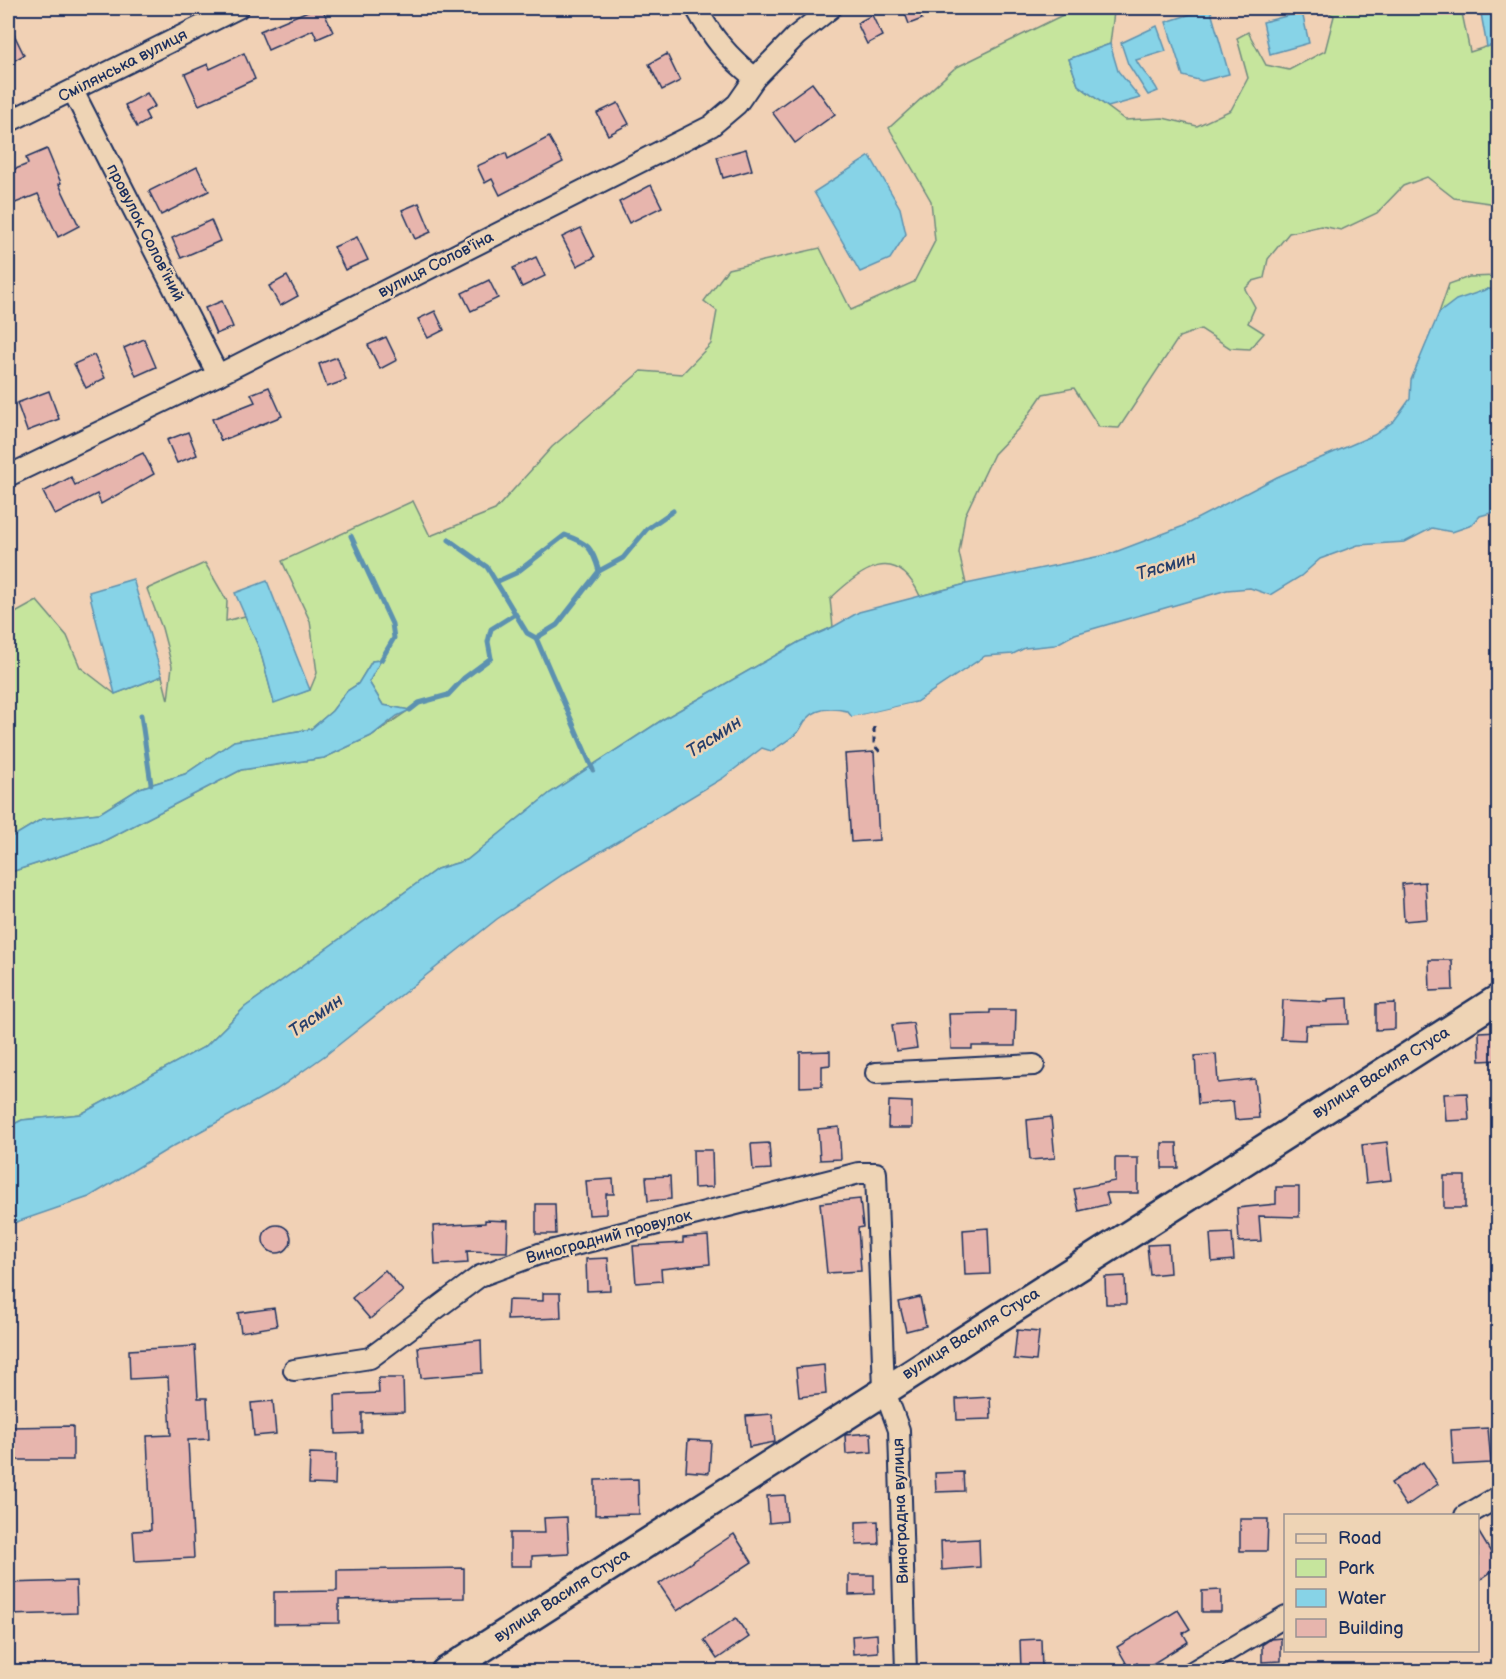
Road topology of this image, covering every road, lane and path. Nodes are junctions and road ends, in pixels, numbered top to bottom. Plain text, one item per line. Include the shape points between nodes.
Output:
1 (238, 8) edge
2 (696, 8) edge
3 (831, 8) edge
4 (755, 78) junction
5 (73, 92) junction
6 (8, 122) edge
7 (218, 375) junction
8 (8, 476) edge
9 (874, 727) dead end
10 (880, 752) dead end
11 (1498, 999) edge
12 (1034, 1065) dead end
13 (876, 1072) dead end
14 (876, 1173) joint
15 (294, 1370) dead end
16 (884, 1389) junction
17 (1498, 1497) edge
18 (1467, 1514) edge
19 (1284, 1617) edge
20 (445, 1671) edge
21 (906, 1671) edge
22 (1192, 1671) edge

1 - 5 street, Смілянська вулиця
2 - 4 street via 712,37
3 - 4 street, вулиця Солов'їна via 796,36
4 - 7 street, вулиця Солов'їна via 737,104 711,126
5 - 6 street, Смілянська вулиця
5 - 7 street, провулок Солов'їний
7 - 8 street, вулиця Солов'їна
9 - 10 path via 874,745
11 - 16 street, вулиця Василя Стуса
12 - 13 street
14 - 15 street, Виноградний провулок via 859,1173 538,1254 480,1276 370,1358
14 - 16 street, Виноградна вулиця
16 - 20 street, вулиця Василя Стуса
16 - 21 street, Виноградна вулиця via 899,1430
17 - 18 street
19 - 22 street

